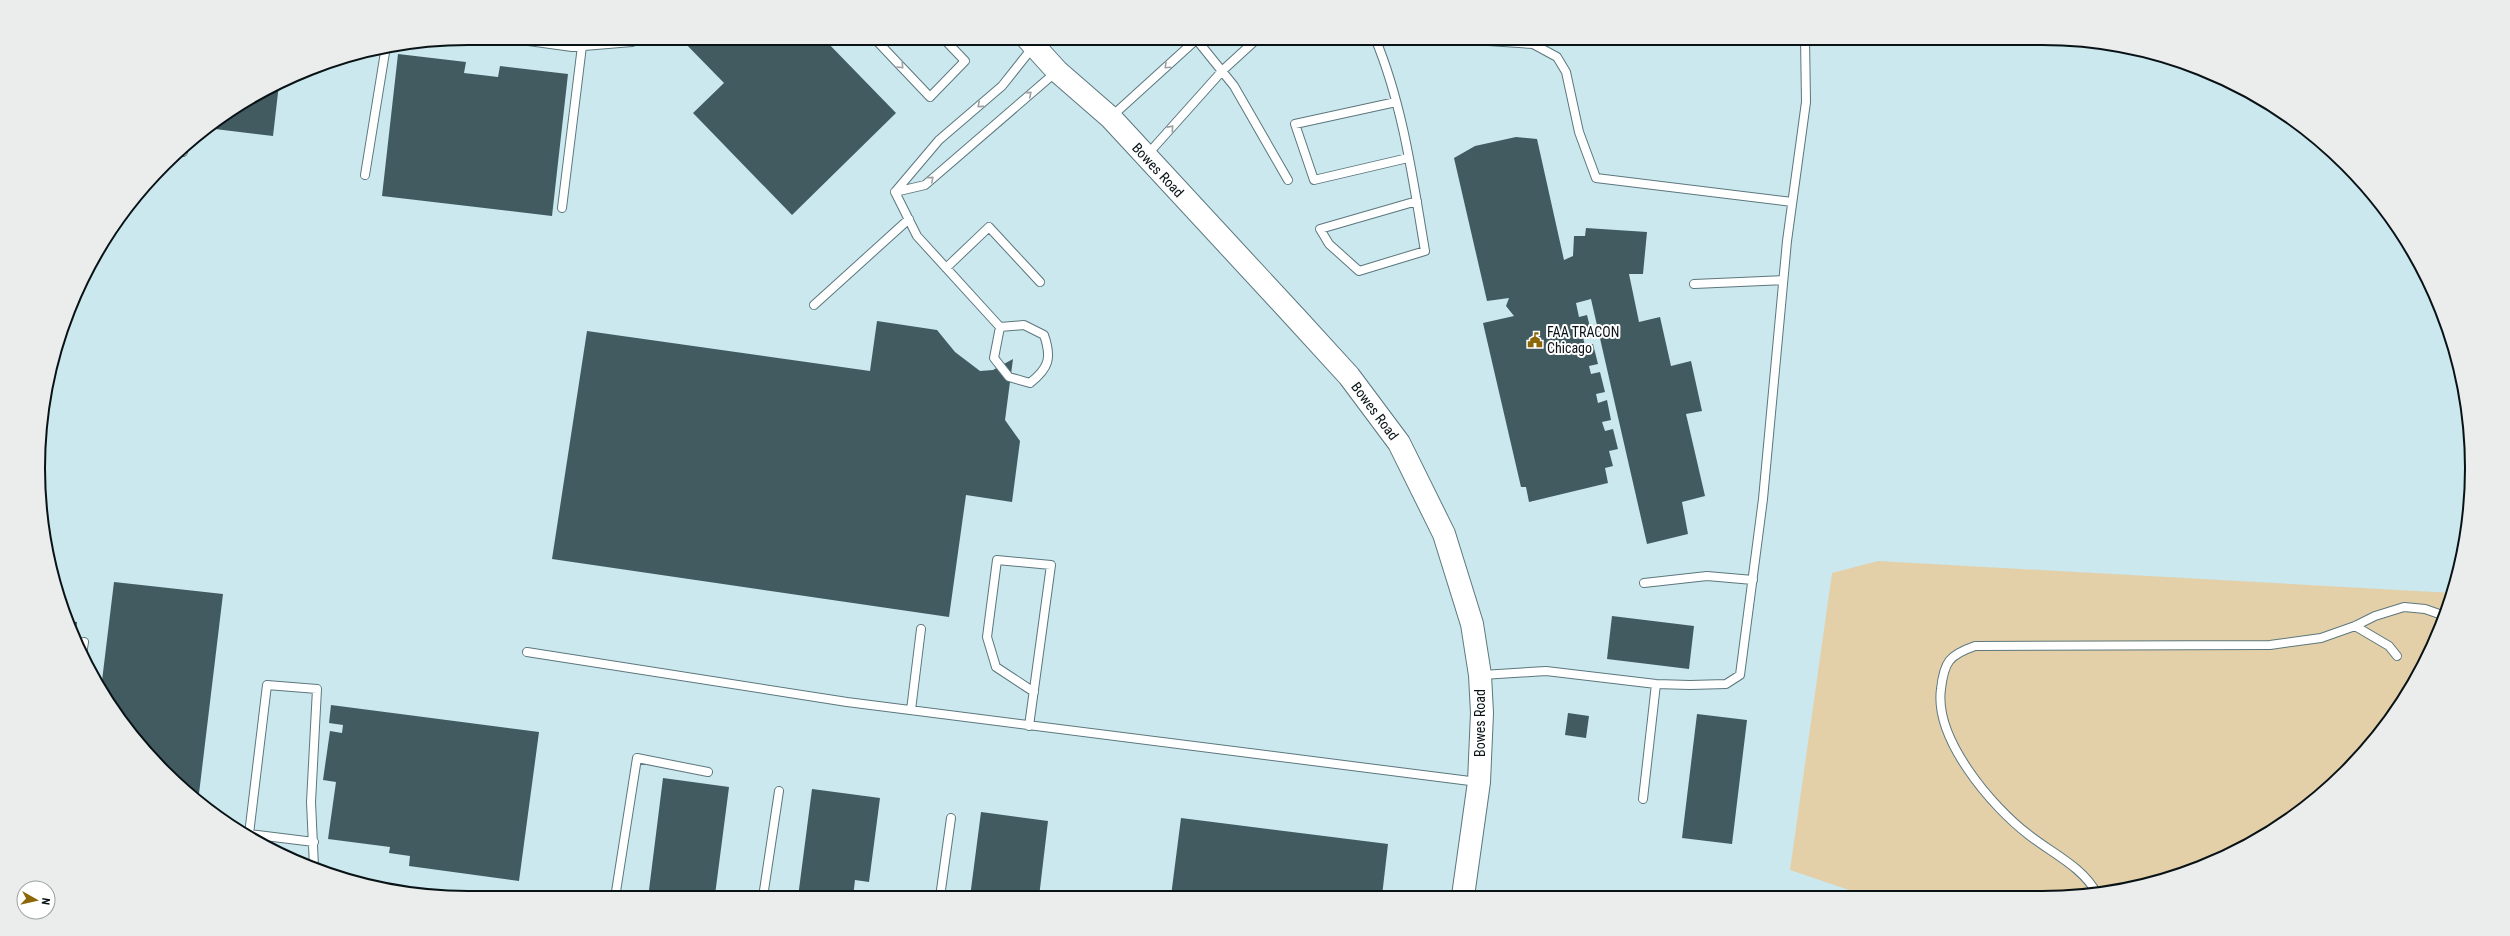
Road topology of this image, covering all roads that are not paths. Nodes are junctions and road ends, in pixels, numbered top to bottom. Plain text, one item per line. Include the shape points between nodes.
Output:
1 (558, 45) edge
2 (594, 45) edge
3 (881, 45) edge
4 (950, 45) edge
5 (1029, 45) edge
6 (1034, 45) edge
7 (1190, 45) edge
8 (1202, 45) edge
9 (1250, 45) edge
10 (1378, 45) edge
11 (1536, 45) edge
12 (1806, 45) edge
13 (582, 46) junction
14 (385, 53) edge
15 (1223, 70) junction
16 (1057, 71) junction
17 (1396, 102) junction
18 (1111, 118) junction
19 (1145, 156) junction
20 (1408, 158) junction
21 (365, 175) dead end
22 (1288, 180) dead end
23 (895, 192) junction
24 (1417, 201) junction
25 (1792, 202) junction
26 (562, 208) dead end
27 (909, 219) junction
28 (946, 268) junction
29 (1783, 280) junction
30 (1040, 282) dead end
31 (1694, 284) dead end
32 (814, 304) dead end
33 (1000, 327) junction
34 (1753, 580) junction
35 (1644, 583) dead end
36 (2439, 614) edge
37 (2355, 626) junction
38 (921, 629) dead end
39 (527, 652) dead end
40 (2397, 656) dead end
41 (1480, 675) junction
42 (1656, 684) junction
43 (1034, 692) junction
44 (911, 710) junction
45 (1029, 726) junction
46 (708, 772) dead end
47 (1479, 782) junction
48 (779, 791) dead end
49 (1643, 799) dead end
50 (951, 818) dead end
51 (249, 830) edge
52 (258, 835) edge
53 (314, 842) junction
54 (314, 862) edge
55 (2092, 888) edge
56 (616, 891) edge
57 (764, 891) edge
58 (941, 891) edge
59 (1464, 891) edge

1 - 13 lane
2 - 13 lane
3 -> 4 lane via 930,97 965,61
5 -> 23 lane via 1002,86 939,140
6 - 16 main road, Bowes Road
7 -> 18 lane
8 - 15 lane
9 - 15 lane
10 - 17 lane via 1389,72
11 - 25 lane via 1558,57 1566,72 1579,132 1596,178
12 - 25 lane via 1806,102
13 - 26 lane
14 - 21 lane
19 -> 15 lane
15 - 22 lane
16 - 18 main road, Bowes Road
23 -> 16 lane via 925,184
17 - 20 lane
17 - 20 lane via 1295,124 1314,180
18 - 19 main road, Bowes Road
19 - 41 main road, Bowes Road via 1349,376 1399,443 1444,534 1472,624
20 - 24 lane
23 - 27 lane
24 - 24 lane via 1342,223 1320,229 1329,244 1359,271 1425,251
25 - 29 lane
27 - 28 lane via 917,236
27 - 32 lane
28 - 30 lane via 989,227
28 - 33 lane
29 - 31 lane
29 - 34 lane
33 - 33 lane via 1024,325 1044,335 1049,351 1043,372 1030,383 1009,377 994,358
34 - 35 lane via 1707,576
34 - 42 lane via 1740,675 1726,684
36 - 37 lane via 2425,609 2404,607 2375,616
37 - 40 lane via 2389,646
37 - 55 lane via 2321,638 2270,645 1975,646 1958,652 1947,662 1942,676 1940,697 1944,721 1960,759 2009,818 2081,872
38 - 44 lane
39 - 44 lane
41 - 42 lane via 1546,671
41 - 47 main road, Bowes Road via 1482,713
42 - 49 lane
43 - 43 lane via 1051,565 997,560 987,637 996,667
43 - 45 lane
44 - 45 lane
45 - 47 lane
46 - 56 lane via 637,758
47 - 59 main road, Bowes Road
48 - 57 lane
50 - 58 lane
51 - 53 lane via 267,685 317,689 311,802
52 - 53 lane
53 - 54 lane

